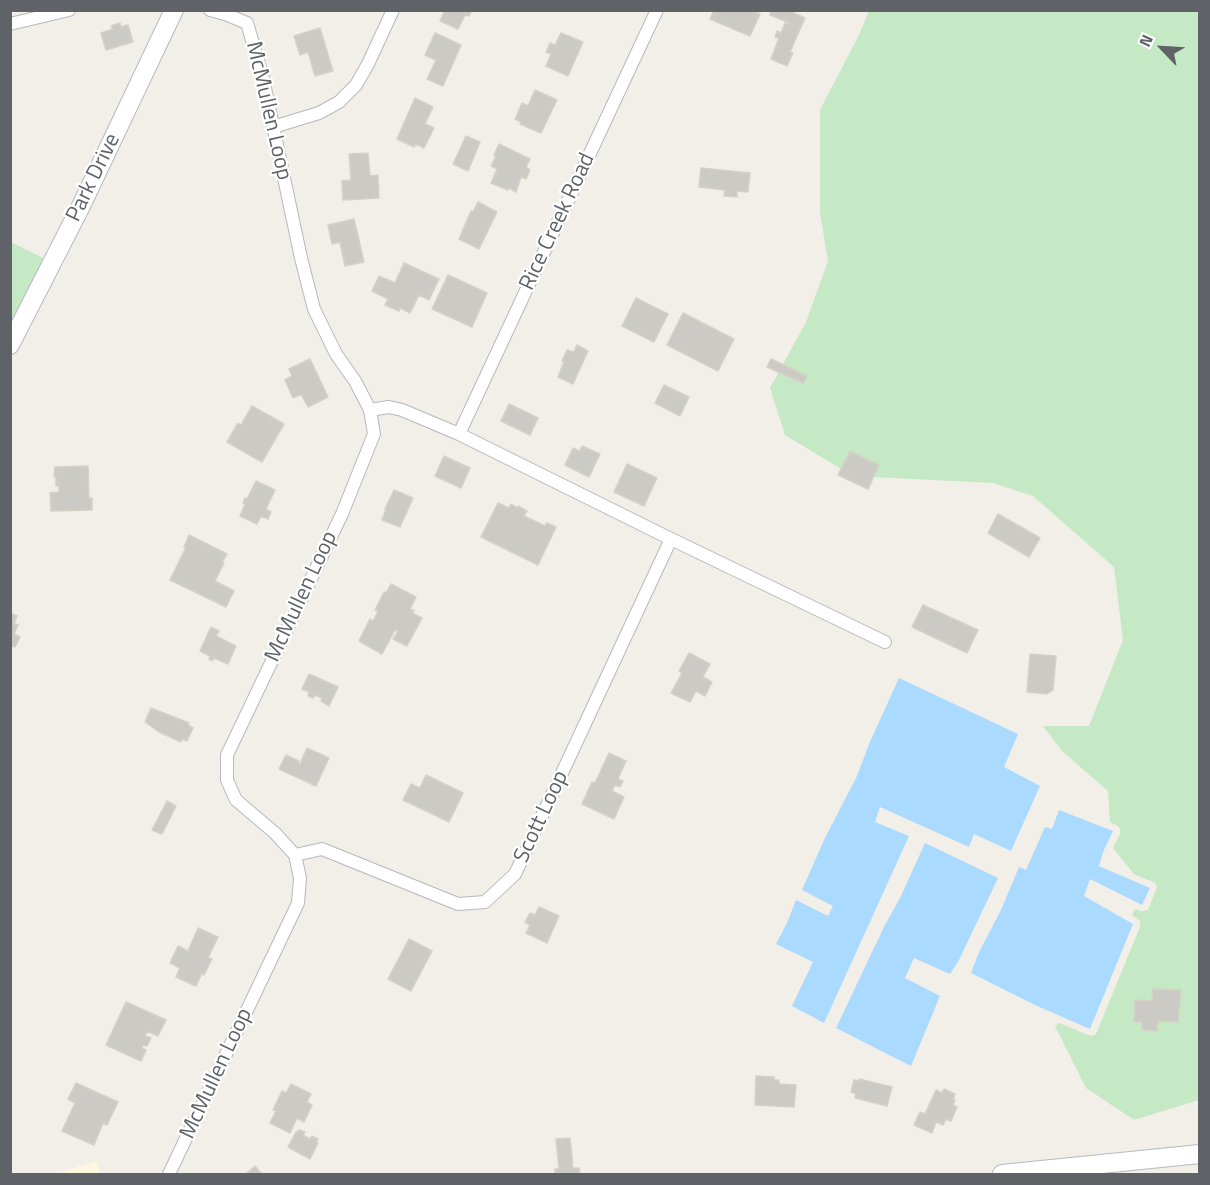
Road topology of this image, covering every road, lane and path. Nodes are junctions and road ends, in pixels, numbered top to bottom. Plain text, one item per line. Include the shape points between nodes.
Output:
1 (69, 10) edge
2 (174, 10) edge
3 (210, 10) edge
4 (393, 10) edge
5 (657, 10) edge
6 (10, 24) edge
7 (273, 127) junction
8 (10, 345) edge
9 (370, 410) junction
10 (459, 434) junction
11 (670, 539) junction
12 (885, 642) dead end
13 (295, 855) junction
14 (1200, 1154) edge
15 (169, 1174) edge
16 (1002, 1174) edge

1 - 6 street
2 - 8 street, Park Drive
3 - 7 street, McMullen Loop via 247,23
4 - 7 street via 356,85 339,102 319,113
5 - 10 street, Rice Creek Road
7 - 9 street, McMullen Loop via 314,309
9 - 10 street via 402,410
9 - 13 street, McMullen Loop via 374,434 342,514 227,755 227,780 236,800
10 - 11 street
11 - 12 street
11 - 13 street, Scott Loop via 515,874 485,902 458,904 322,849
13 - 15 street, McMullen Loop via 300,878 298,903
14 - 16 street

